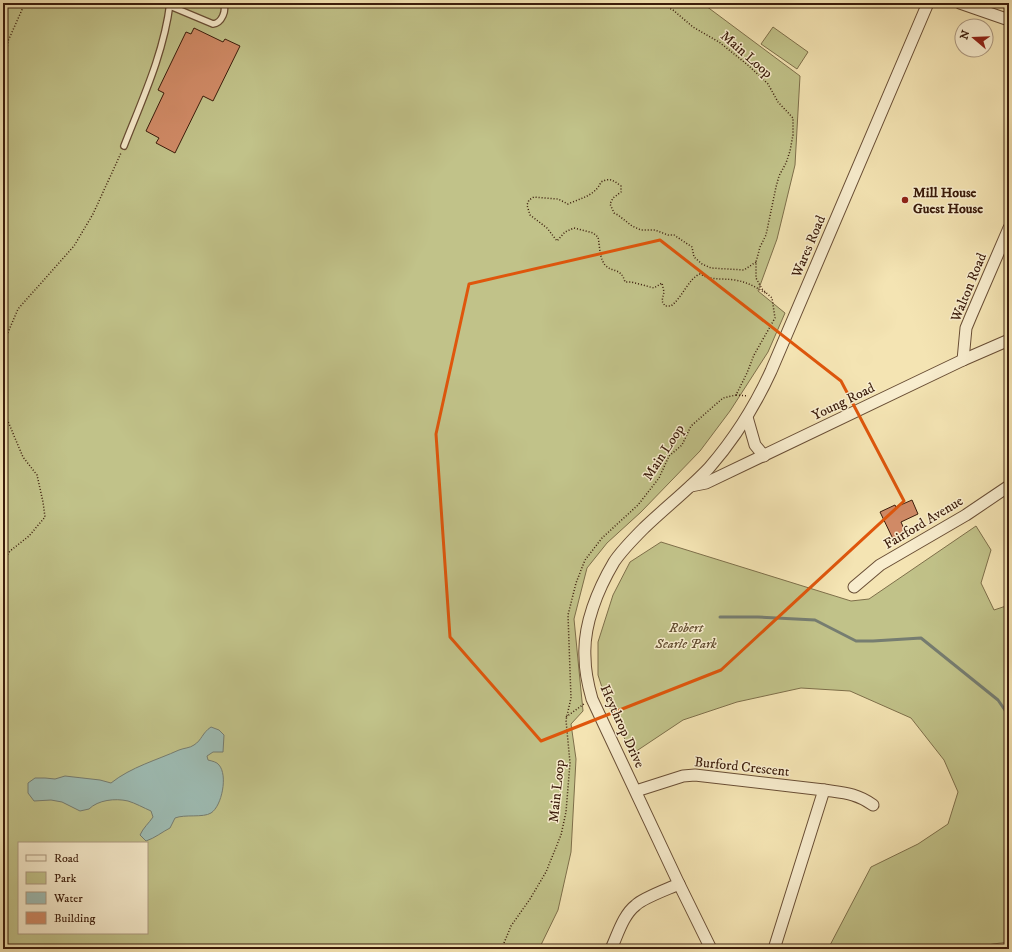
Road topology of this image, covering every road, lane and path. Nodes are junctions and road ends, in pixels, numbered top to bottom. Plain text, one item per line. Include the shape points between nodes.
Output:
1 (26, 3) edge
2 (223, 3) edge
3 (660, 3) edge
4 (928, 3) edge
5 (960, 3) edge
6 (170, 5) edge
7 (1009, 20) edge
8 (3, 85) edge
9 (124, 146) joint
10 (1009, 228) edge
11 (756, 262) junction
12 (768, 295) junction
13 (1009, 340) edge
14 (3, 344) edge
15 (963, 360) junction
16 (3, 393) edge
17 (747, 417) junction
18 (764, 456) junction
19 (690, 486) junction
20 (1009, 486) edge
21 (3, 561) edge
22 (3, 566) edge
23 (3, 575) edge
24 (854, 586) dead end
25 (592, 699) junction
26 (566, 717) junction
27 (824, 790) junction
28 (636, 791) junction
29 (873, 805) dead end
30 (678, 884) junction
31 (504, 949) edge
32 (612, 949) edge
33 (711, 949) edge
34 (774, 949) edge

1 - 8 path via 8,41
2 - 6 lane via 224,10 218,24
3 - 11 path, Main Loop via 719,42 749,66 768,84 778,102 792,118 793,135 790,151 779,176 766,235
4 - 17 street, Wares Road via 762,392
5 - 7 street
6 - 9 lane via 156,64
9 - 14 path via 89,221 74,246 18,309
10 - 15 street, Walton Road via 970,316 966,328
11 - 12 path, Main Loop via 756,278
11 - 12 path via 744,270 711,268 694,257 692,247 678,237 632,226 612,210 611,201 621,192 621,186 610,179 601,182 599,187 586,197 568,204 558,199 534,197 529,200 527,206 530,215 547,228 557,241 564,232 574,228 593,233 598,237 602,260 606,266 617,270 625,282 654,288 662,283 662,301 666,306 678,301 695,276 700,274 708,278 752,284
12 - 26 path, Main Loop via 772,298 775,318 736,395 723,398 691,426 682,445 669,456 659,478 642,500 602,538 585,560 568,615 571,698
13 - 15 street, Young Road
15 - 18 street, Young Road
16 - 21 path via 4,412 23,457 37,475 45,517
17 - 18 street via 754,446
17 - 19 street, Wares Road via 722,452
18 - 19 street, Young Road via 706,483
19 - 25 street, Heythrop Drive via 630,543 615,561 606,579 591,613 585,642 587,682
20 - 24 street, Fairford Avenue via 966,515 880,565
22 - 23 path
25 - 26 path
25 - 28 street, Heythrop Drive
26 - 31 path, Main Loop via 570,763 566,812 561,835 546,872 511,926
27 - 28 street, Burford Crescent via 696,775 683,776
27 - 29 street, Burford Crescent via 848,793
27 - 34 street
28 - 30 street, Heythrop Drive
30 - 32 street via 636,904 623,922
30 - 33 street, Heythrop Drive

